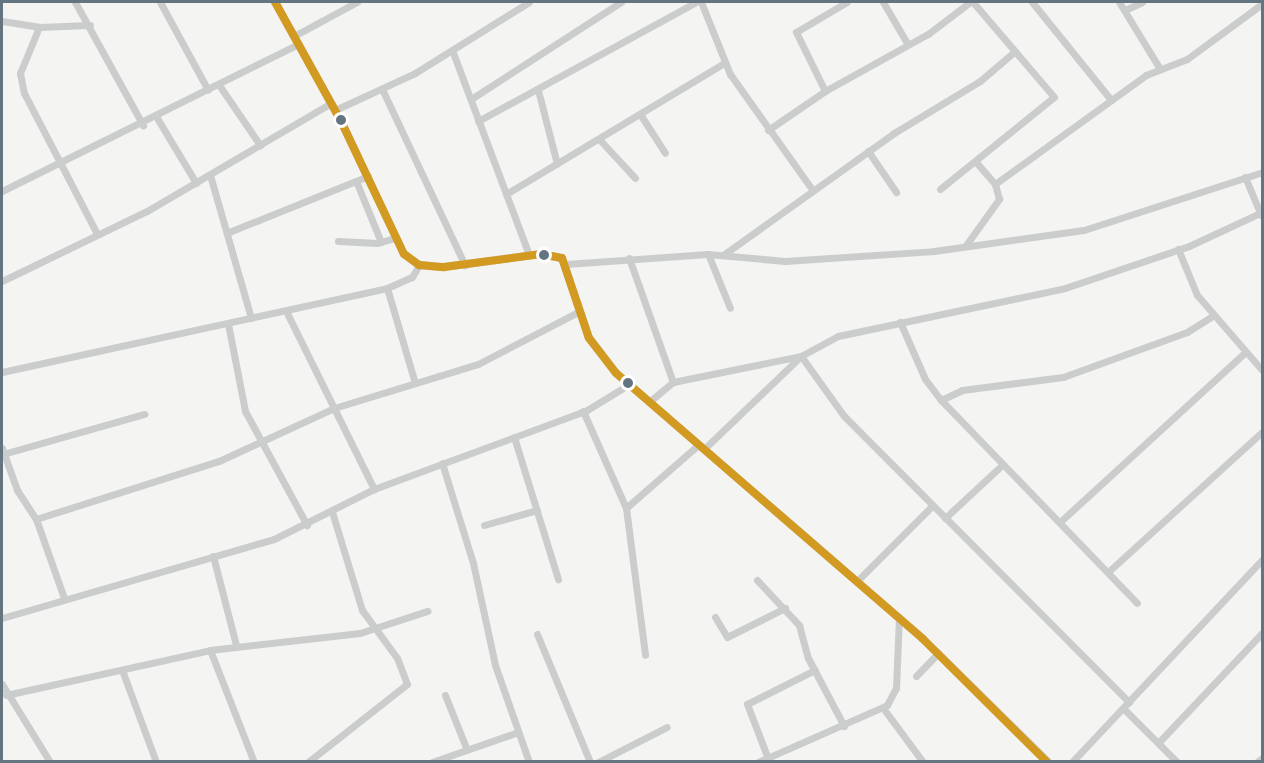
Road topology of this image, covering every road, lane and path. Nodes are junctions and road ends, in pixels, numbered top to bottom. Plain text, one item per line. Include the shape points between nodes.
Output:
1 (75, 2) edge
2 (160, 2) edge
3 (275, 2) edge
4 (357, 2) edge
5 (621, 2) edge
6 (696, 2) edge
7 (701, 2) edge
8 (847, 2) edge
9 (883, 2) edge
10 (971, 2) edge
11 (1032, 2) edge
12 (1119, 2) edge
13 (1142, 2) edge
14 (525, 3) edge
15 (1263, 4) edge
16 (1125, 10) junction
17 (2, 21) edge
18 (90, 26) junction
19 (39, 27) junction
20 (296, 40) junction
21 (907, 43) junction
22 (452, 50) junction
23 (1015, 51) junction
24 (724, 63) junction
25 (1160, 69) junction
26 (219, 85) junction
27 (382, 89) junction
28 (208, 90) junction
29 (538, 90) junction
30 (825, 91) junction
31 (471, 99) junction
32 (1111, 100) junction
33 (333, 106) junction
34 (640, 114) junction
35 (157, 118) junction
36 (478, 121) junction
37 (143, 125) junction
38 (768, 130) junction
39 (599, 139) junction
40 (260, 145) junction
41 (868, 151) junction
42 (665, 153) dead end
43 (975, 161) junction
44 (60, 164) junction
45 (557, 164) junction
46 (1263, 172) edge
47 (210, 175) junction
48 (368, 176) junction
49 (1245, 177) junction
50 (634, 178) dead end
51 (356, 181) junction
52 (196, 183) junction
53 (994, 184) junction
54 (940, 189) dead end
55 (2, 191) edge
56 (813, 191) junction
57 (896, 192) dead end
58 (506, 194) junction
59 (1261, 215) edge
60 (229, 232) junction
61 (97, 234) junction
62 (395, 238) junction
63 (338, 241) dead end
64 (381, 242) junction
65 (966, 245) junction
66 (1178, 249) junction
67 (708, 254) junction
68 (529, 255) junction
69 (723, 255) junction
70 (629, 258) junction
71 (566, 264) junction
72 (419, 265) junction
73 (465, 265) junction
74 (2, 281) edge
75 (387, 288) junction
76 (730, 308) dead end
77 (286, 310) junction
78 (578, 312) junction
79 (1213, 315) junction
80 (251, 318) junction
81 (900, 322) junction
82 (228, 324) junction
83 (1243, 354) junction
84 (801, 356) junction
85 (1263, 370) edge
86 (2, 372) edge
87 (673, 382) junction
88 (415, 383) junction
89 (628, 385) junction
90 (941, 400) junction
91 (649, 402) junction
92 (334, 408) junction
93 (583, 411) junction
94 (144, 414) dead end
95 (1263, 432) edge
96 (514, 437) junction
97 (262, 441) junction
98 (701, 447) junction
99 (2, 451) edge
100 (442, 463) junction
101 (1001, 466) junction
102 (374, 489) junction
103 (932, 506) junction
104 (626, 508) junction
105 (537, 510) junction
106 (332, 512) junction
107 (945, 518) junction
108 (36, 519) junction
109 (1061, 521) junction
110 (307, 525) junction
111 (484, 525) dead end
112 (213, 556) junction
113 (1263, 560) edge
114 (1108, 572) junction
115 (558, 579) dead end
116 (758, 580) dead end
117 (858, 580) junction
118 (64, 598) junction
119 (1137, 603) dead end
120 (785, 608) junction
121 (427, 611) dead end
122 (716, 617) dead end
123 (899, 617) junction
124 (2, 618) edge
125 (372, 629) junction
126 (1263, 633) edge
127 (537, 634) dead end
128 (236, 645) junction
129 (210, 650) junction
130 (938, 653) junction
131 (645, 655) dead end
132 (122, 670) junction
133 (815, 670) junction
134 (916, 676) dead end
135 (2, 684) edge
136 (6, 695) junction
137 (445, 695) dead end
138 (1129, 702) junction
139 (883, 708) junction
140 (1124, 709) junction
141 (844, 726) junction
142 (667, 727) dead end
143 (518, 732) junction
144 (1159, 742) junction
145 (467, 750) junction
146 (916, 754) junction
147 (767, 756) junction
148 (1263, 758) edge
149 (50, 762) edge
150 (156, 762) edge
151 (254, 762) edge
152 (308, 762) edge
153 (432, 762) edge
154 (529, 762) edge
155 (590, 762) edge
156 (598, 762) edge
157 (758, 762) edge
158 (911, 762) edge
159 (923, 762) edge
160 (1048, 762) edge
161 (1072, 762) edge
162 (1177, 762) edge
163 (1257, 762) edge

1 - 18 street
2 - 28 street
3 - 20 street
4 - 20 street
5 - 31 street
6 - 29 street
7 - 24 street
8 - 30 street via 796,32
9 - 21 street
10 - 21 street via 928,34
10 - 23 street
11 - 32 street
12 - 16 street
13 - 16 street
14 - 22 street
15 - 25 street via 1187,59
16 - 25 street
17 - 19 street
18 - 19 street
18 - 37 street
19 - 44 street via 23,64 22,82
20 - 26 street
20 - 33 street
21 - 30 street
22 - 27 street
22 - 31 street
23 - 41 street via 980,81
23 - 43 street via 1054,97
24 - 34 street
24 - 38 street
25 - 32 street
26 - 28 street
26 - 40 street
27 - 33 street
27 - 73 street
28 - 35 street
29 - 36 street
29 - 45 street
30 - 38 street
31 - 36 street
32 - 53 street
33 - 40 street
33 - 48 street
34 - 39 street
34 - 42 street
35 - 37 street
35 - 52 street
36 - 58 street
37 - 44 street
38 - 56 street
39 - 45 street
39 - 50 street
40 - 47 street
41 - 56 street
41 - 57 street
43 - 53 street
43 - 54 street
44 - 55 street
44 - 61 street
45 - 58 street
46 - 49 street
47 - 52 street
47 - 60 street
48 - 51 street
48 - 62 street
49 - 59 street
49 - 65 street via 1084,230
51 - 60 street
51 - 64 street
52 - 61 street
53 - 65 street via 997,207
56 - 69 street
58 - 68 street
59 - 66 street
60 - 80 street
61 - 74 street
62 - 64 street
62 - 72 street
63 - 64 street
65 - 69 street via 785,261
66 - 79 street
66 - 81 street via 1065,288
67 - 69 street
67 - 70 street
67 - 76 street
68 - 71 street via 556,254
68 - 73 street
70 - 71 street
70 - 87 street
71 - 78 street
72 - 73 street
72 - 75 street via 412,277
75 - 77 street
75 - 88 street
77 - 80 street
77 - 92 street
78 - 88 street via 478,364
78 - 89 street via 597,351
79 - 83 street
79 - 90 street via 1187,332 1063,377 969,389
80 - 82 street
81 - 84 street via 838,336
81 - 90 street via 921,372
82 - 86 street
82 - 97 street via 245,411
83 - 85 street
83 - 109 street
84 - 87 street
84 - 98 street
84 - 103 street via 844,416
87 - 91 street
88 - 92 street
89 - 91 street
89 - 93 street
90 - 101 street
91 - 98 street
92 - 97 street
92 - 102 street
93 - 96 street
93 - 104 street
94 - 99 street
95 - 114 street
96 - 100 street
96 - 105 street
97 - 108 street via 219,461
97 - 110 street
98 - 104 street
98 - 117 street
99 - 108 street
100 - 102 street
100 - 143 street via 473,562 495,665
101 - 107 street
101 - 109 street
102 - 106 street
103 - 107 street
103 - 117 street
104 - 131 street
105 - 111 street
105 - 115 street
106 - 110 street
106 - 125 street
107 - 138 street
108 - 118 street
109 - 114 street
110 - 112 street
112 - 118 street
112 - 128 street
113 - 138 street
114 - 119 street
116 - 120 street
117 - 123 street
118 - 124 street
120 - 122 street via 727,637
120 - 133 street via 799,625
121 - 125 street
123 - 130 street
123 - 139 street via 896,688
125 - 128 street
125 - 152 street via 397,658 407,684
126 - 144 street
127 - 155 street
128 - 129 street
129 - 132 street
129 - 151 street
130 - 134 street
130 - 160 street
132 - 136 street
132 - 150 street
133 - 141 street
133 - 147 street via 747,704
135 - 136 street
136 - 149 street
137 - 145 street
138 - 140 street
139 - 141 street
139 - 146 street
140 - 144 street
140 - 161 street
141 - 147 street
142 - 156 street
143 - 145 street
143 - 154 street
144 - 162 street
145 - 153 street
146 - 158 street
146 - 159 street
147 - 157 street
148 - 163 street

